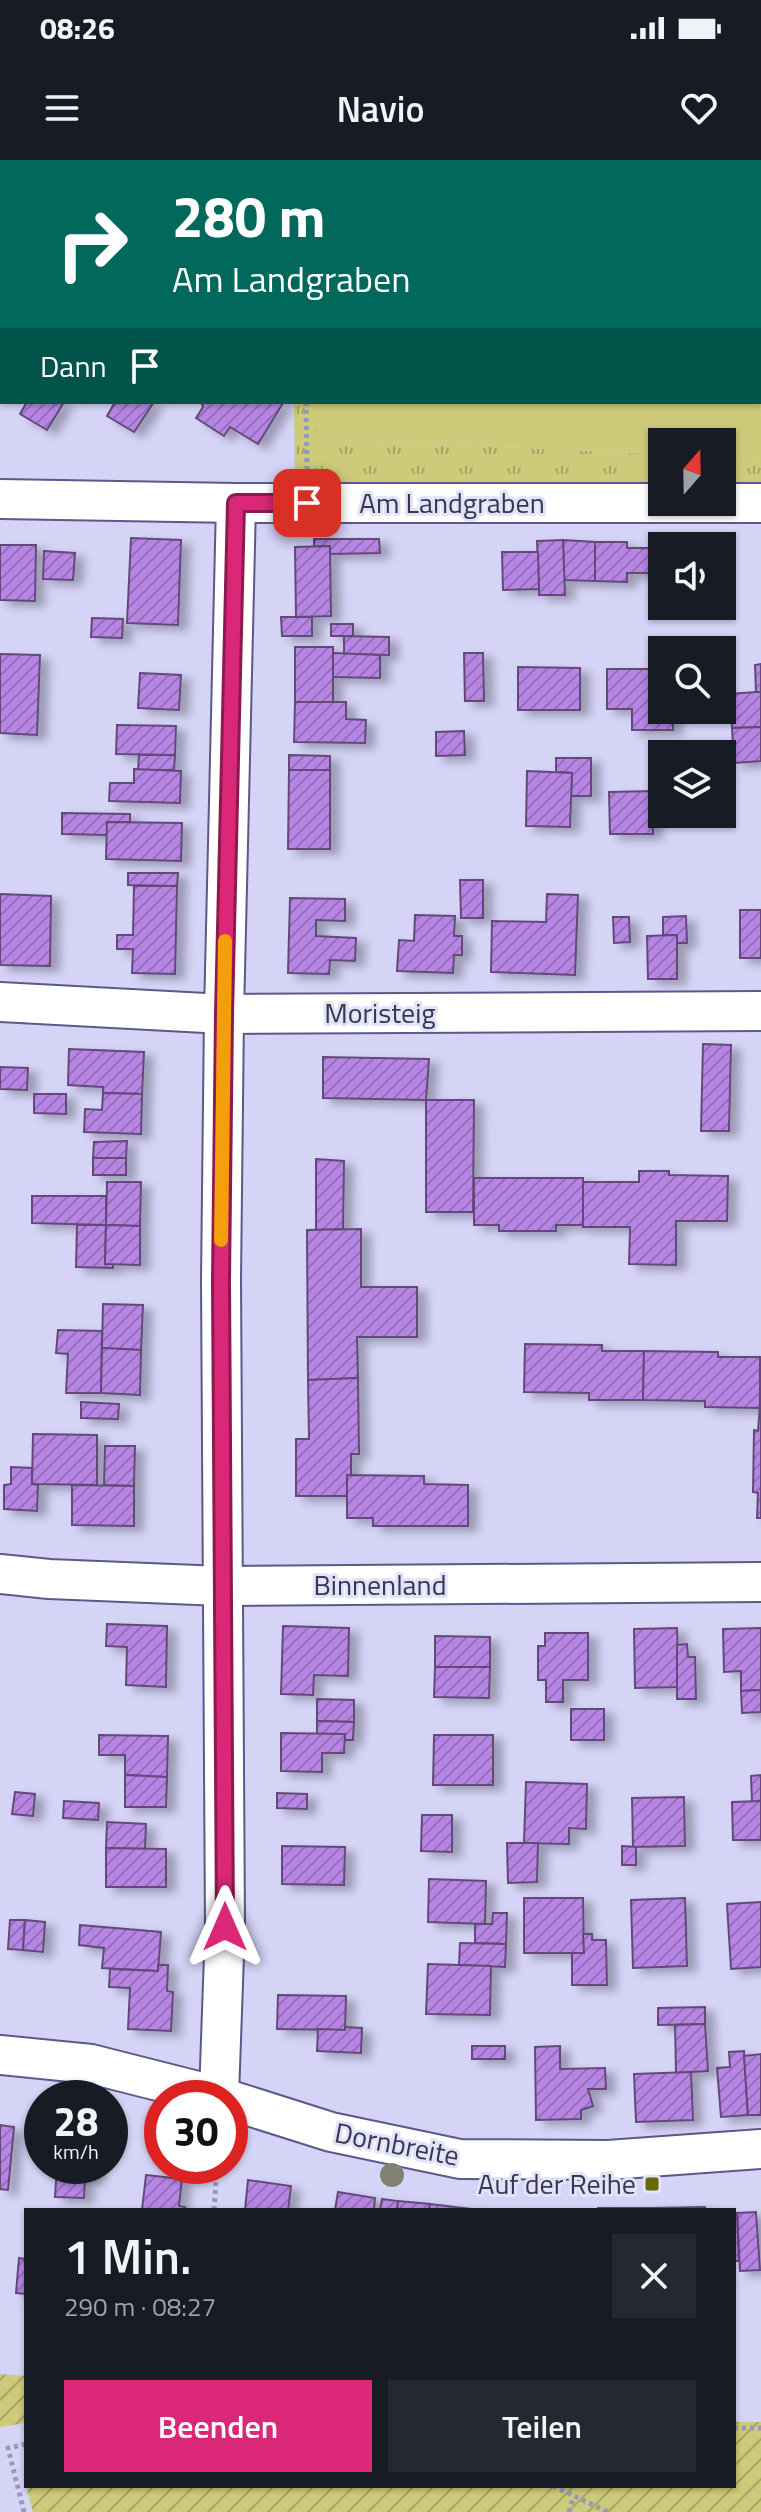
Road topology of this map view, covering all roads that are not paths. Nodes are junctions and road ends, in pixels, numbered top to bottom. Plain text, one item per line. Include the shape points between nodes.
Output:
1 (0, 499) edge
2 (236, 503) junction
3 (761, 503) edge
4 (0, 1002) edge
5 (761, 1011) edge
6 (224, 1014) junction
7 (0, 1574) edge
8 (761, 1582) edge
9 (222, 1586) junction
10 (0, 2055) edge
11 (154, 2080) edge
12 (224, 2080) edge
13 (248, 2106) edge
14 (761, 2149) edge

1 - 2 street, Am Landgraben
2 - 3 street, Am Landgraben
2 - 6 street
4 - 6 street, Moristeig
5 - 6 street, Moristeig
6 - 9 street
7 - 9 street, Binnenland
8 - 9 street, Binnenland
9 - 12 street
10 - 11 street, Dornbreite via 91,2064
13 - 14 street, Dornbreite via 331,2132 460,2159 608,2160

